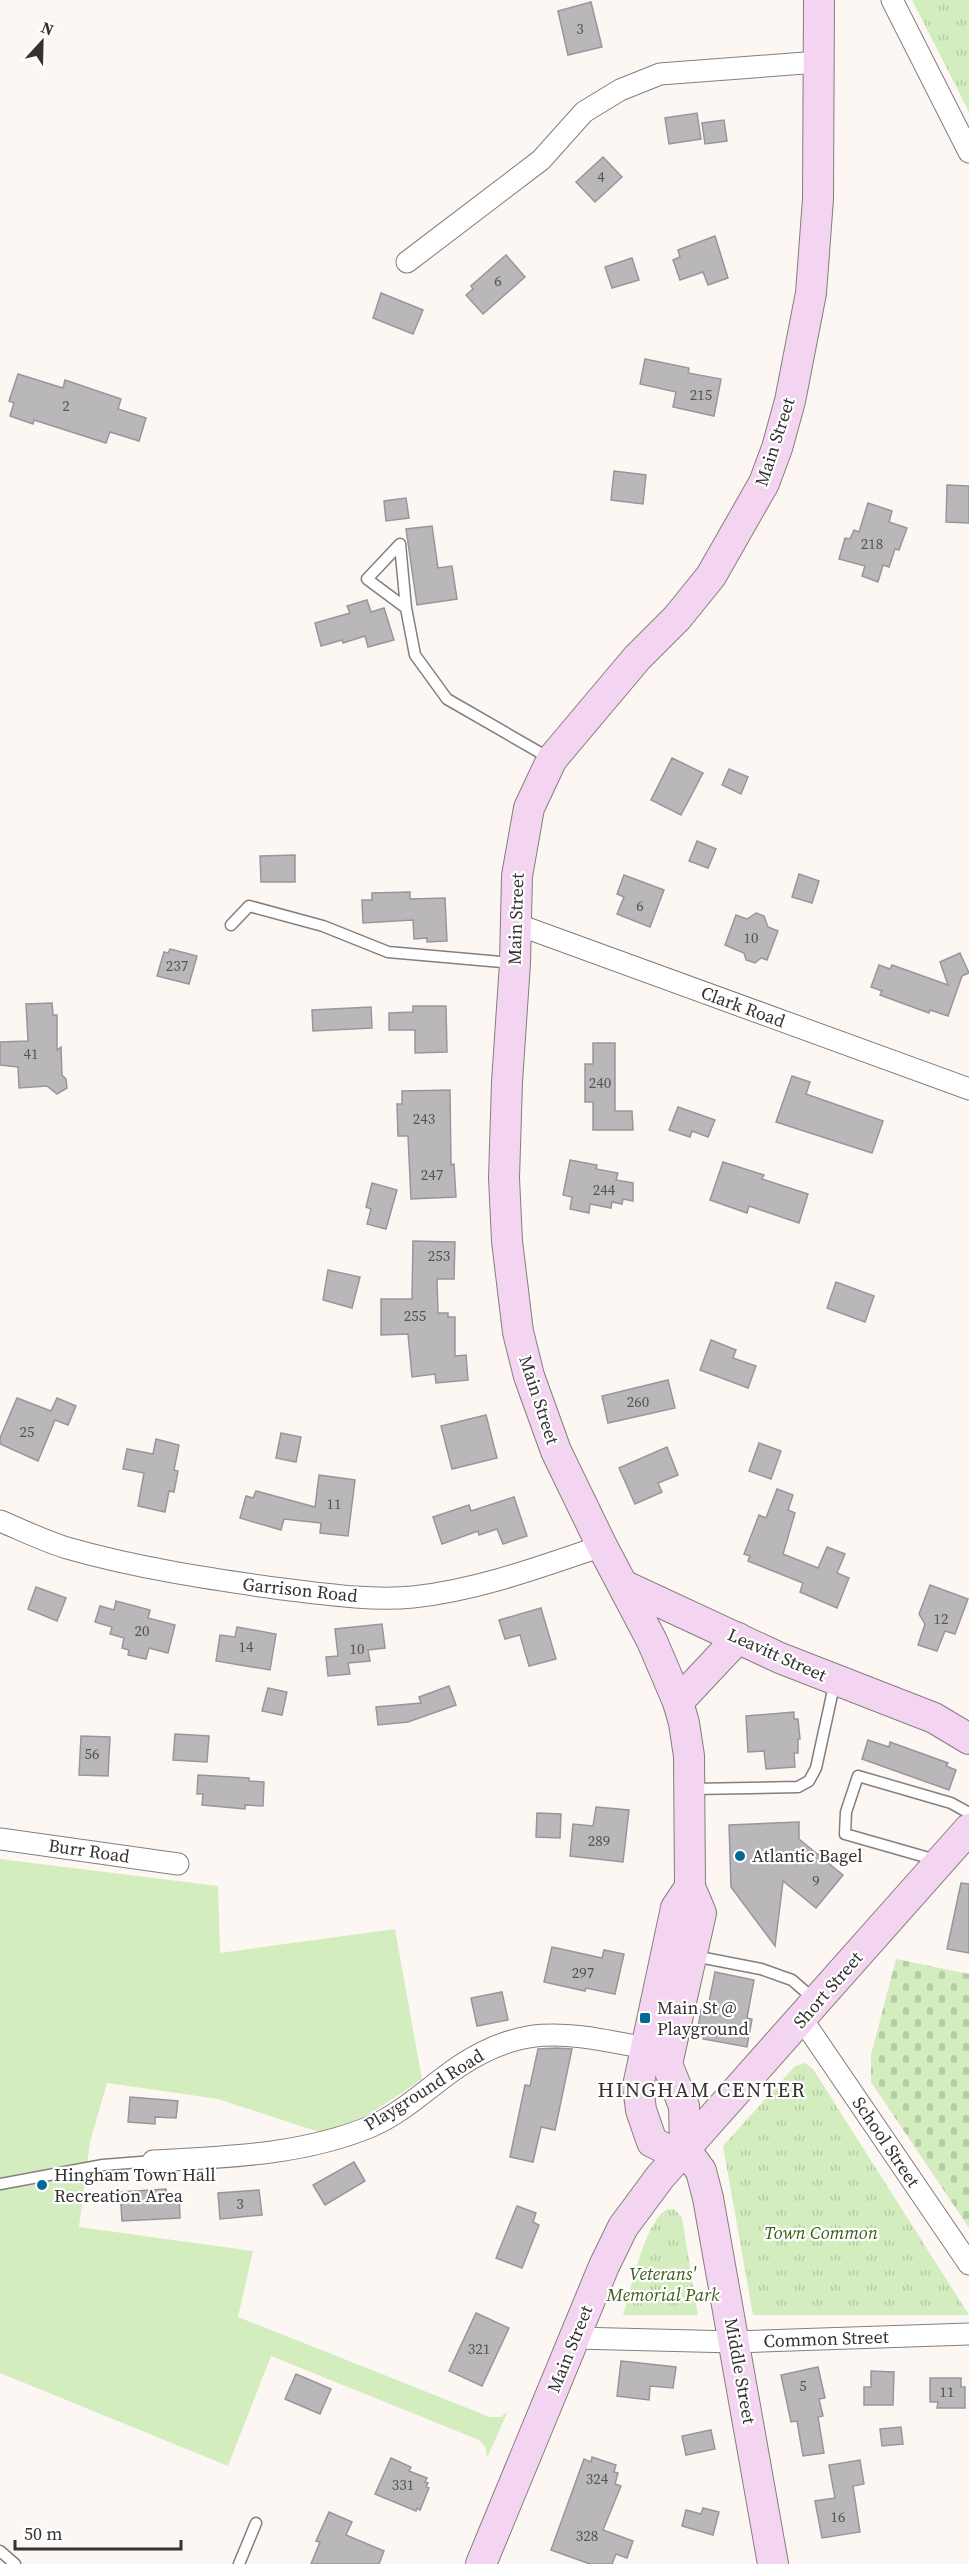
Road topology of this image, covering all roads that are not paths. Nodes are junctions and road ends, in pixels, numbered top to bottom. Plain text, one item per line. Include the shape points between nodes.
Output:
1 (819, 0) edge
2 (892, 0) edge
3 (818, 62) junction
4 (969, 152) edge
5 (407, 262) dead end
6 (406, 608) junction
7 (552, 759) junction
8 (516, 924) junction
9 (231, 925) dead end
10 (515, 963) junction
11 (969, 1089) edge
12 (0, 1521) edge
13 (602, 1546) junction
14 (623, 1585) junction
15 (738, 1638) junction
16 (835, 1681) junction
17 (678, 1702) junction
18 (934, 1718) junction
19 (969, 1721) edge
20 (969, 1739) edge
21 (689, 1789) junction
22 (969, 1813) edge
23 (969, 1829) edge
24 (0, 1839) edge
25 (940, 1862) junction
26 (178, 1864) dead end
27 (679, 1953) junction
28 (810, 2011) junction
29 (657, 2049) junction
30 (685, 2149) junction
31 (153, 2161) joint
32 (0, 2184) edge
33 (969, 2265) edge
34 (969, 2334) edge
35 (576, 2338) junction
36 (735, 2342) junction
37 (256, 2523) dead end
38 (0, 2552) edge
39 (15, 2564) edge
40 (238, 2564) edge
41 (481, 2564) edge
42 (773, 2564) edge

1 - 3 main road, Main Street
2 - 4 street
3 - 5 street via 660,74 620,90 584,112 541,160
3 - 7 main road, Main Street via 818,199 811,293 790,401 764,483 711,576
6 - 6 lane via 401,555 400,544 367,579
6 - 7 lane via 415,655 447,699
7 - 8 main road, Main Street via 529,808 517,876
8 - 10 main road, Main Street
8 - 11 street, Clark Road
9 - 10 lane via 249,906 322,926 388,952
10 - 13 main road, Main Street via 504,1178 518,1332 552,1441
12 - 13 street, Garrison Road via 67,1548 220,1581 385,1598 414,1597 489,1583
13 - 14 main road, Main Street
14 - 15 main road, Leavitt Street
14 - 17 main road, Main Street
15 - 16 main road, Leavitt Street
15 - 17 main road
16 - 18 main road, Leavitt Street
16 - 21 lane via 816,1768 808,1781 798,1787
17 - 21 main road, Main Street via 689,1756
18 - 19 main road, Leavitt Street
18 - 20 main road, Leavitt Street
21 - 27 main road, Main Street via 690,1887 701,1913
22 - 25 lane via 951,1803 858,1776 846,1812 844,1834
23 - 25 main road, Short Street
24 - 26 street, Burr Road
25 - 28 main road, Short Street
27 - 28 lane via 761,1969 792,1980
27 - 29 main road, Main Street
28 - 30 main road, Short Street
28 - 33 street, School Street
29 - 30 main road, Main Street via 684,2106
29 - 30 main road, Main Street via 638,2086 641,2110 652,2142 668,2150
29 - 31 street, Playground Road via 576,2036 537,2034 516,2038 459,2066 375,2124 345,2136 262,2153
30 - 35 main road, Main Street via 623,2228
30 - 36 main road, Middle Street via 701,2172
31 - 32 lane, Playground Road via 104,2165
34 - 36 street, Common Street
35 - 36 street, Common Street
35 - 41 main road, Main Street
36 - 42 main road, Middle Street
37 - 40 lane
38 - 39 lane

